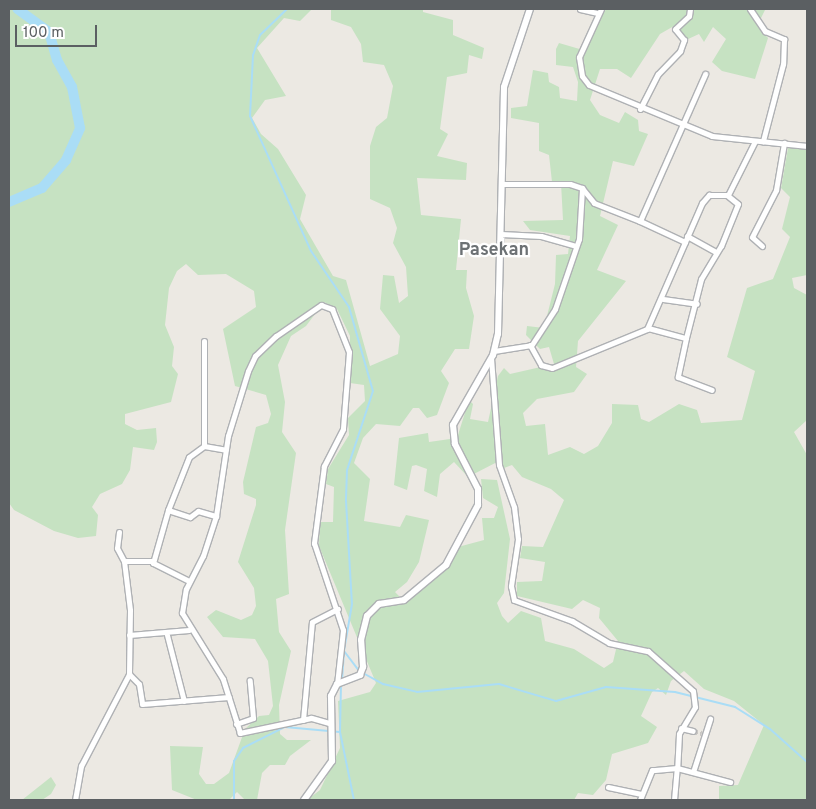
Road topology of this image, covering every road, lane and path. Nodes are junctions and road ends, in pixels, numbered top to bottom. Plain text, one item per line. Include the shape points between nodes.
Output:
1 (530, 9) edge
2 (580, 9) edge
3 (690, 9) edge
4 (750, 9) edge
5 (599, 11) edge
6 (705, 74) dead end
7 (640, 109) junction
8 (685, 126) junction
9 (755, 141) junction
10 (763, 141) junction
11 (784, 144) junction
12 (807, 146) edge
13 (502, 184) junction
14 (582, 188) junction
15 (727, 195) junction
16 (640, 221) junction
17 (501, 234) junction
18 (687, 236) junction
19 (685, 242) junction
20 (576, 246) junction
21 (762, 246) dead end
22 (716, 252) junction
23 (663, 299) junction
24 (697, 304) junction
25 (648, 328) junction
26 (686, 338) junction
27 (204, 341) dead end
28 (531, 346) junction
29 (492, 354) junction
30 (712, 390) dead end
31 (204, 446) junction
32 (226, 450) junction
33 (168, 510) junction
34 (216, 516) junction
35 (119, 532) dead end
36 (124, 561) junction
37 (153, 561) junction
38 (189, 581) junction
39 (338, 609) junction
40 (190, 630) junction
41 (130, 635) junction
42 (167, 635) junction
43 (129, 674) junction
44 (250, 680) dead end
45 (337, 684) junction
46 (229, 697) junction
47 (184, 701) junction
48 (710, 719) dead end
49 (302, 720) junction
50 (236, 724) junction
51 (329, 724) junction
52 (681, 728) junction
53 (693, 731) tunnel mouth
54 (677, 768) junction
55 (693, 772) junction
56 (730, 782) dead end
57 (608, 787) dead end
58 (641, 794) junction
59 (74, 800) edge
60 (304, 800) edge
61 (640, 800) edge
62 (674, 800) edge

1 - 13 street via 504,87
2 - 5 street
3 - 7 street via 689,16 675,29 684,40 680,51 658,74
4 - 10 street via 765,31 784,39 783,64
5 - 7 street via 579,57 582,76 589,85
6 - 8 street
7 - 8 street
8 - 9 street via 723,139
8 - 16 street
9 - 10 street
9 - 15 street
10 - 11 street
11 - 12 street
11 - 21 street via 776,190 752,237
13 - 14 street
13 - 17 street
14 - 16 street via 594,203
14 - 20 street
15 - 18 street via 706,197
15 - 22 street via 738,204
16 - 19 street
17 - 20 street via 541,236
17 - 29 street via 500,320
18 - 19 street
18 - 22 street
19 - 23 street
20 - 28 street via 555,309
22 - 24 street via 701,279
23 - 24 street
23 - 25 street
24 - 26 street
25 - 26 street
25 - 28 street via 638,336 613,340 552,368 541,365
26 - 30 street via 678,377
27 - 31 street
28 - 29 street
29 - 45 street via 453,425 455,444 478,490 478,505 446,565 404,600 371,608 361,640 363,667 360,675
29 - 52 street via 499,465 514,507 518,539 511,586 514,600 572,621 609,643 648,651 693,691 695,701
31 - 32 street
31 - 33 street via 181,468
32 - 34 street
32 - 39 street via 256,356 317,306 328,306 349,352 344,429 324,466 314,543
33 - 34 street via 190,517 198,511
33 - 37 street
34 - 38 street via 203,556
35 - 36 street via 117,548
36 - 37 street
36 - 41 street
37 - 38 street via 156,566
38 - 40 street via 182,613
39 - 45 street via 343,630
39 - 49 street via 312,622
40 - 42 street
40 - 46 street
41 - 42 street
41 - 43 street
42 - 47 street
43 - 47 street via 139,684 142,704
43 - 59 street via 83,762
44 - 50 street via 253,718
45 - 51 street
46 - 47 street
46 - 50 street
48 - 55 street
49 - 50 street via 243,734
49 - 51 street
51 - 60 street via 332,761
52 - 53 street
52 - 54 street
54 - 55 street
54 - 58 street via 652,770
54 - 62 street
55 - 56 street
57 - 58 street
58 - 61 street

